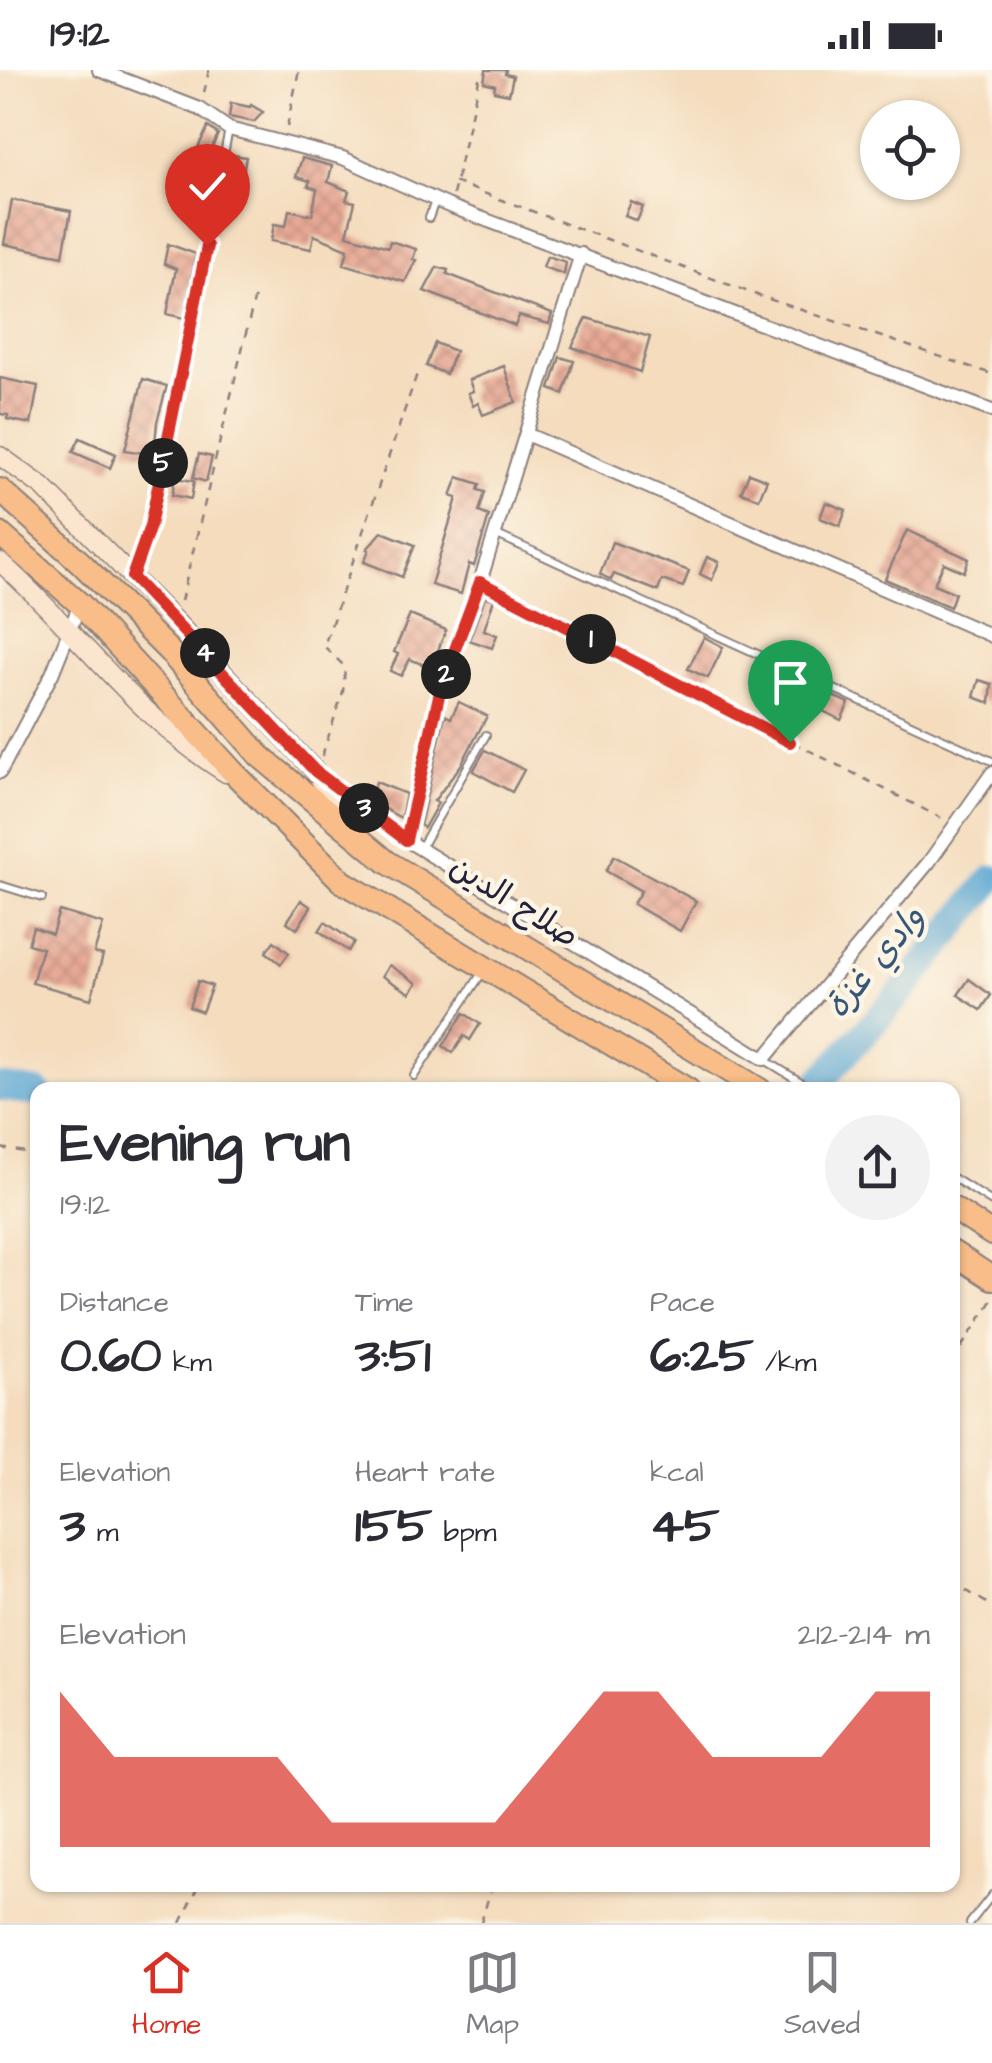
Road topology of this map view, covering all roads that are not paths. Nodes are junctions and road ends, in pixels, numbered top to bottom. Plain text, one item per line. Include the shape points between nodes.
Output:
1 (99, 70) edge
2 (229, 129) junction
3 (435, 200) junction
4 (429, 218) dead end
5 (582, 254) junction
6 (992, 411) edge
7 (526, 434) junction
8 (0, 456) edge
9 (0, 490) edge
10 (0, 534) edge
11 (495, 534) junction
12 (0, 562) edge
13 (132, 577) junction
14 (80, 604) junction
15 (70, 630) junction
16 (992, 636) edge
17 (486, 735) dead end
18 (992, 761) edge
19 (315, 771) junction
20 (0, 772) edge
21 (992, 773) edge
22 (246, 785) junction
23 (352, 833) junction
24 (406, 840) junction
25 (420, 848) junction
26 (0, 886) edge
27 (42, 898) dead end
28 (484, 969) junction
29 (764, 1060) junction
30 (414, 1076) dead end
31 (675, 1082) edge
32 (747, 1082) edge
33 (801, 1082) edge
34 (960, 1182) edge
35 (992, 1202) edge
36 (960, 1213) edge
37 (992, 1234) edge
38 (960, 1257) edge
39 (992, 1278) edge
40 (992, 1895) edge
41 (970, 1923) edge

1 - 2 street via 200,109
2 - 3 street via 343,158
2 - 13 lane via 150,526
3 - 4 lane
3 - 5 street
5 - 6 street
5 - 7 street
7 - 11 street
7 - 16 street
8 - 13 main road via 43,487
9 - 23 highway, صلاح الدين via 168,650 260,756
10 - 14 highway
11 - 18 lane
11 - 24 street via 441,687
12 - 15 main road
13 - 19 main road
14 - 15 street
14 - 22 highway
15 - 20 street
15 - 22 main road via 192,752
17 - 25 lane
19 - 23 main road
19 - 24 street
21 - 29 street via 929,862
22 - 28 highway via 343,882
23 - 32 highway, صلاح الدين via 387,862
24 - 25 street
25 - 29 street
26 - 27 lane
28 - 30 lane
28 - 31 highway
29 - 33 lane
34 - 35 lane
36 - 37 highway
38 - 39 highway
40 - 41 lane

